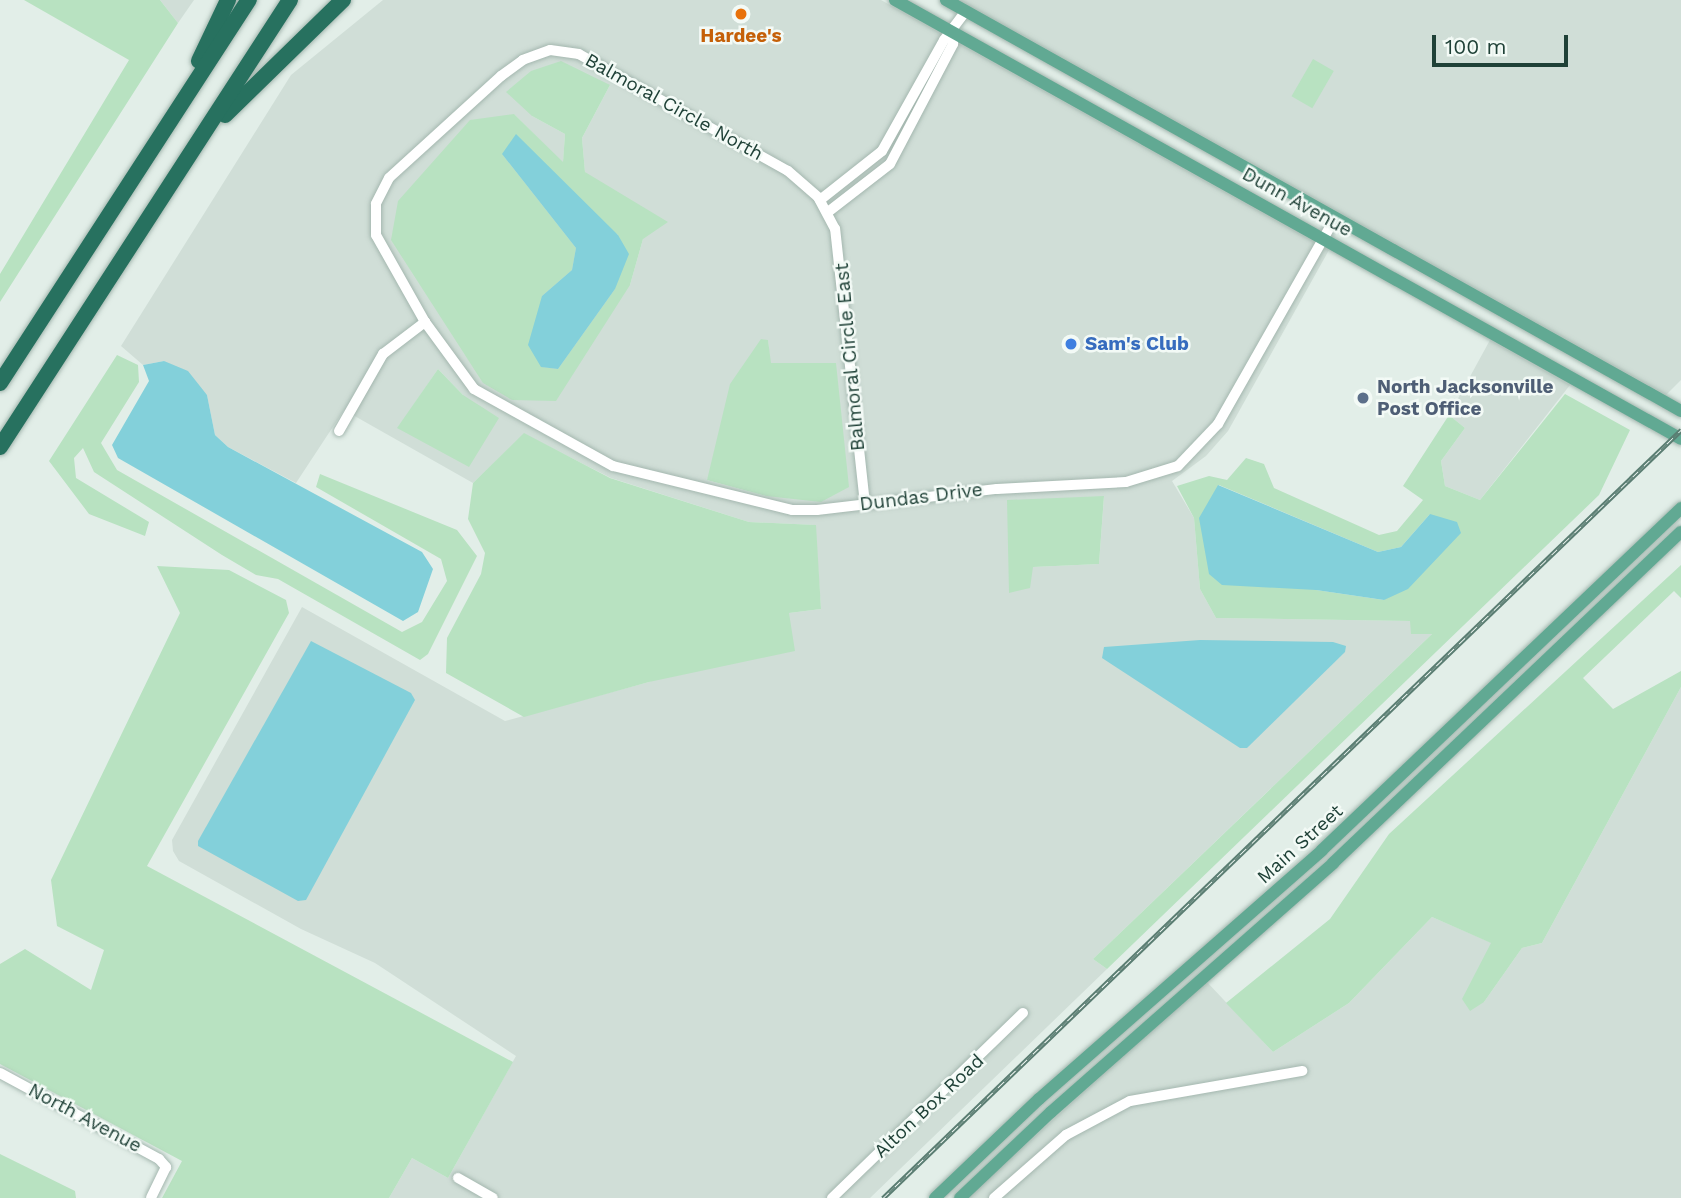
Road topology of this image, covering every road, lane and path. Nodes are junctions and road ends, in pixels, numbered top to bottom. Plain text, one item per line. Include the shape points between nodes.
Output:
1 (228, 0) edge
2 (249, 0) edge
3 (290, 0) edge
4 (343, 0) edge
5 (895, 0) edge
6 (946, 0) edge
7 (966, 11) junction
8 (953, 33) junction
9 (565, 51) joint
10 (170, 120) junction
11 (197, 145) junction
12 (820, 200) junction
13 (828, 212) junction
14 (1335, 218) junction
15 (1324, 239) junction
16 (425, 322) junction
17 (0, 383) edge
18 (1681, 411) edge
19 (339, 431) dead end
20 (1681, 439) edge
21 (0, 447) edge
22 (864, 504) junction
23 (1681, 508) edge
24 (1681, 532) edge
25 (1322, 850) junction
26 (1333, 863) junction
27 (1023, 1013) dead end
28 (1302, 1071) dead end
29 (0, 1073) edge
30 (458, 1178) dead end
31 (151, 1198) edge
32 (493, 1198) edge
33 (832, 1198) edge
34 (935, 1198) edge
35 (960, 1198) edge
36 (994, 1198) edge

1 - 10 highway
2 - 10 highway
3 - 11 highway
4 - 11 highway
5 - 8 main road, Dunn Avenue
6 - 7 main road, Dunn Avenue
7 - 8 street
7 - 14 main road, Dunn Avenue
8 - 12 street via 944,40 875,160
8 - 13 street via 953,44 890,164
8 - 15 main road, Dunn Avenue
9 - 12 street, Balmoral Circle North via 579,54 782,168
9 - 16 street, Dundas Drive via 534,54 501,76 389,178 382,191 374,217 376,234
10 - 17 highway
11 - 21 highway
12 - 13 street, Balmoral Circle North
13 - 22 street, Balmoral Circle East via 843,276
14 - 15 street, Dundas Drive
14 - 18 main road, Dunn Avenue
15 - 20 main road, Dunn Avenue
15 - 22 street, Dundas Drive via 1218,424 1178,466 1126,482 987,489
16 - 19 street via 383,355
16 - 22 street, Dundas Drive via 474,389 602,461 778,509
23 - 25 main road, Main Street
24 - 26 main road, Main Street
25 - 26 street
25 - 34 main road, Main Street via 1039,1099
26 - 35 main road, Main Street
27 - 33 street, Alton Box Road
28 - 36 street via 1130,1101 1066,1135
29 - 31 street, North Avenue via 80,1113 166,1167
30 - 32 street

